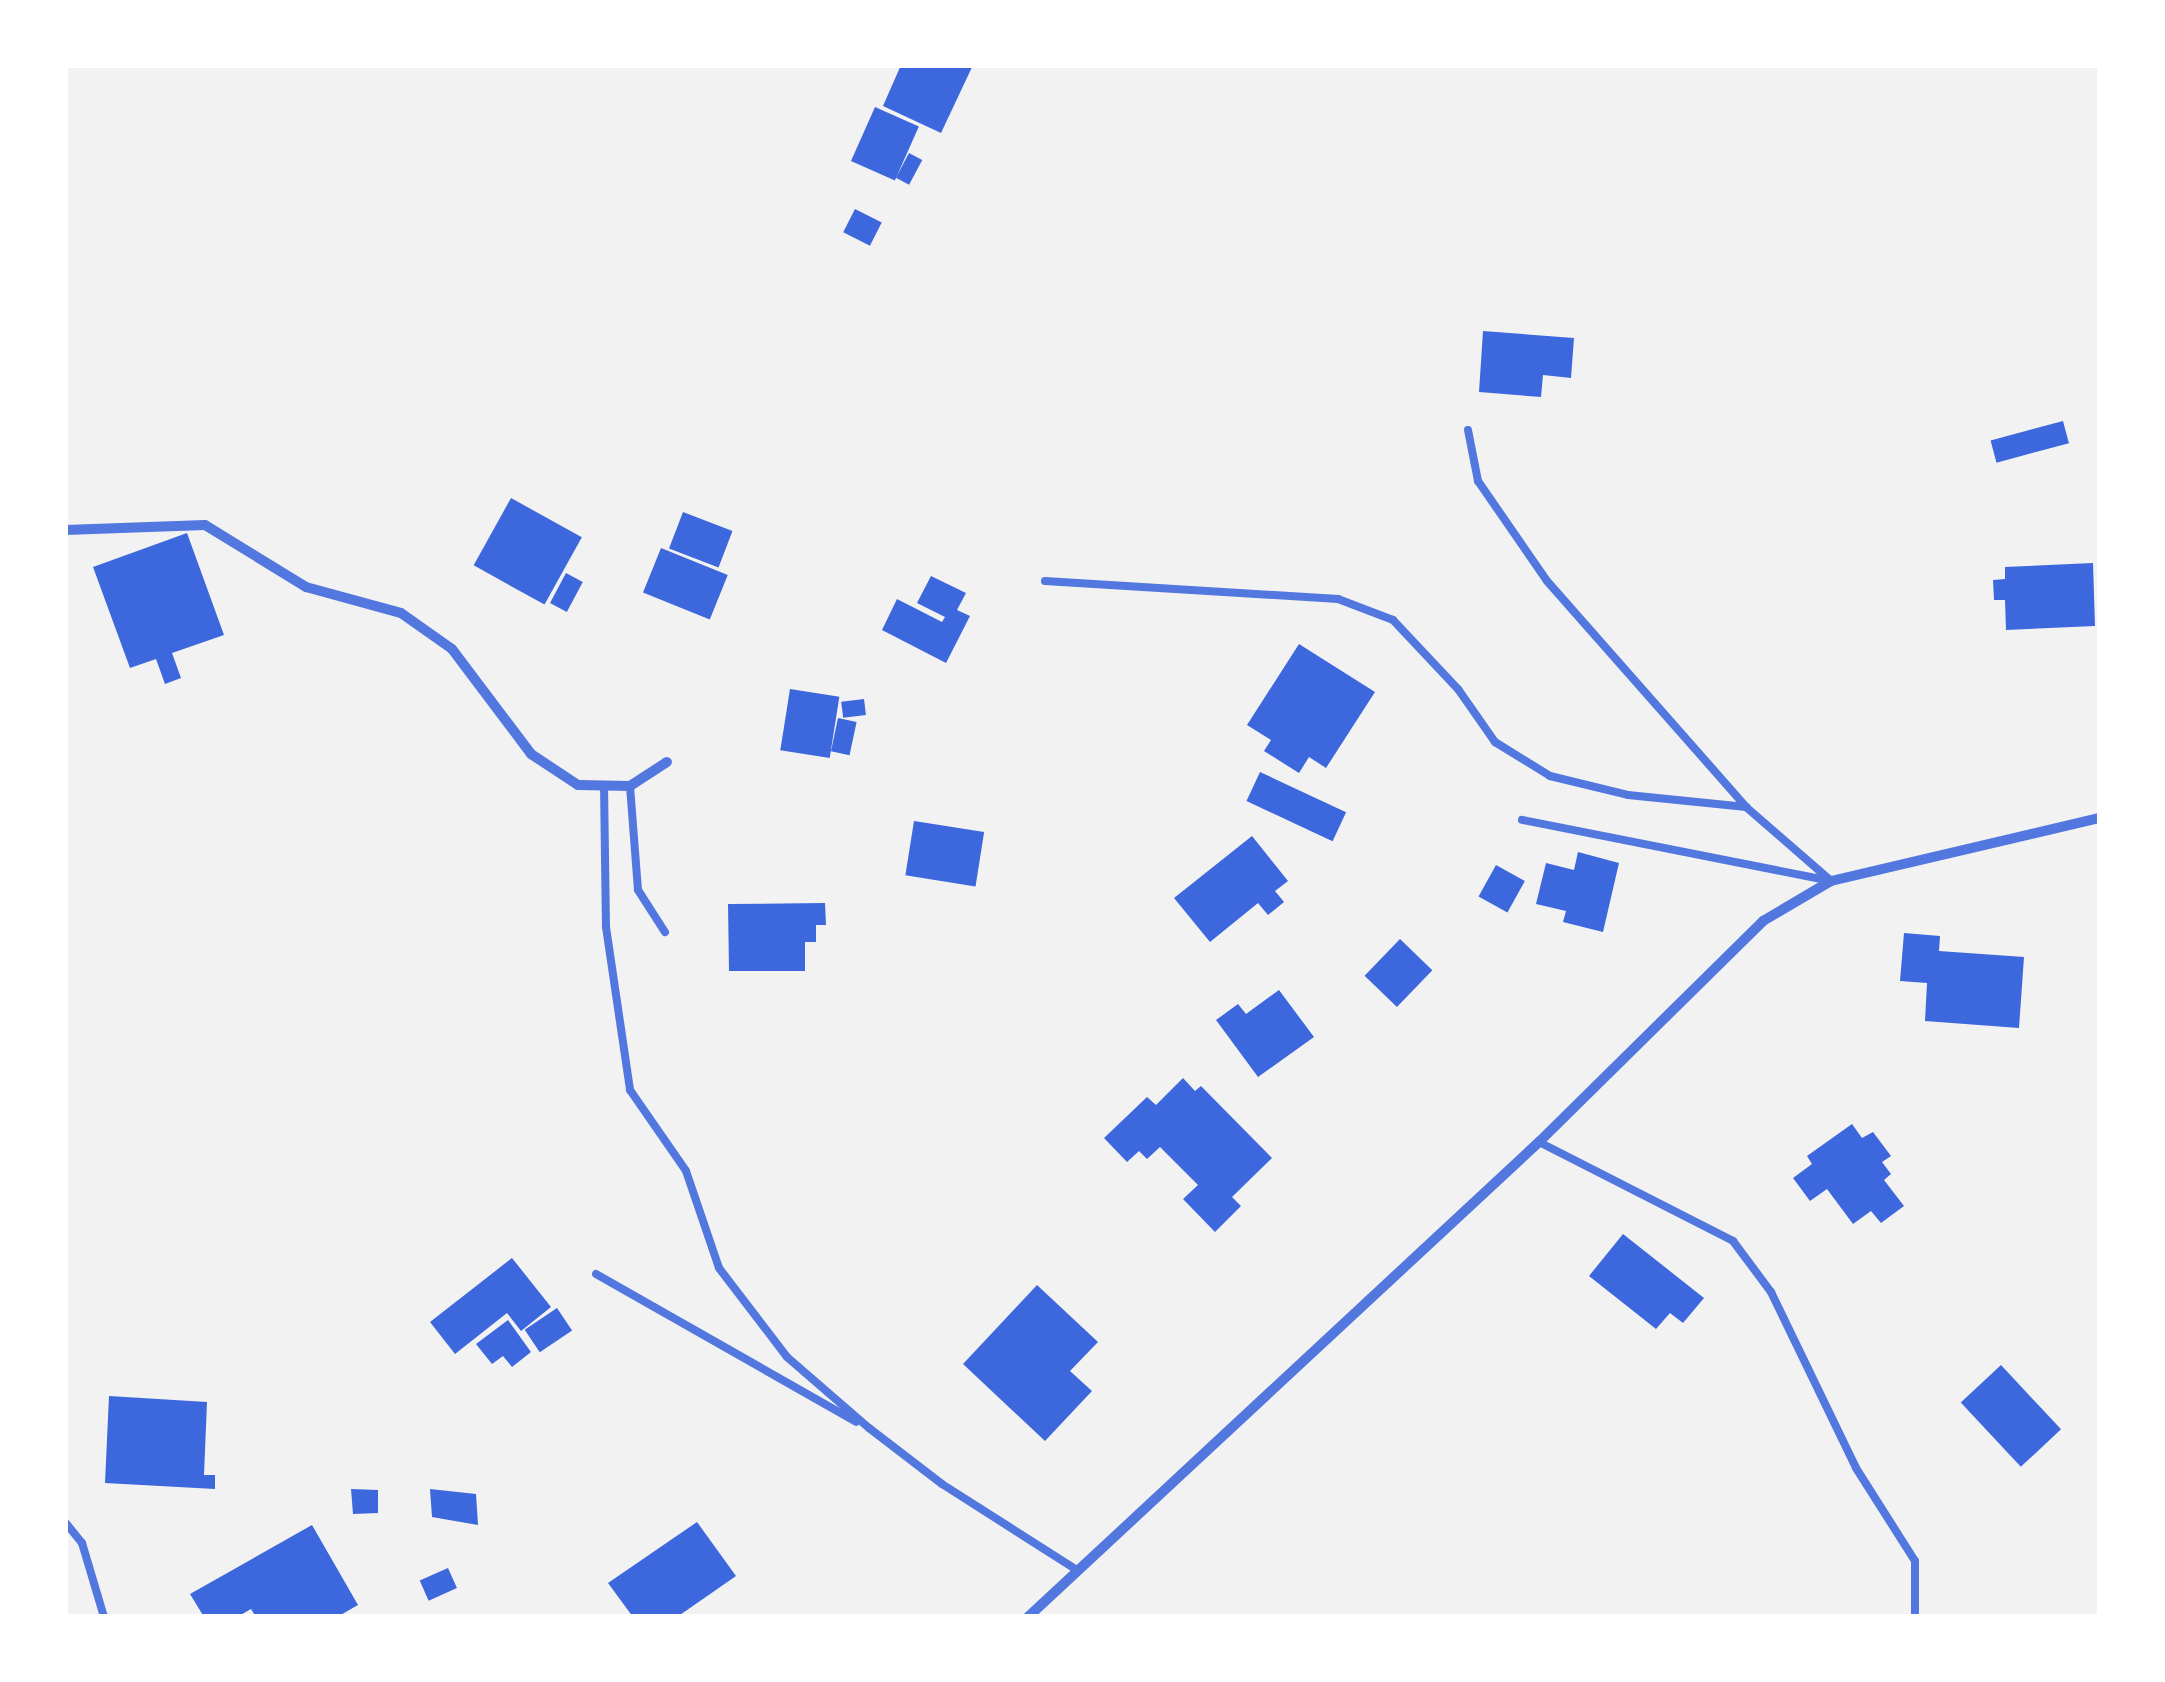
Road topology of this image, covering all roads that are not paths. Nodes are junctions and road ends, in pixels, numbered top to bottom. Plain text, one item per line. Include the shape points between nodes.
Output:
1 (1468, 430) dead end
2 (65, 530) edge
3 (1044, 580) dead end
4 (667, 762) dead end
5 (604, 785) junction
6 (630, 786) junction
7 (1746, 808) junction
8 (2100, 818) edge
9 (1522, 820) dead end
10 (1832, 881) junction
11 (666, 932) dead end
12 (1539, 1142) junction
13 (596, 1274) dead end
14 (869, 1428) junction
15 (65, 1522) edge
16 (1074, 1568) junction
17 (104, 1617) edge
18 (1028, 1617) edge
19 (1915, 1617) edge

1 - 7 lane via 1478,482 1546,581
2 - 5 street via 205,524 306,588 401,613 452,649 531,754 578,785
3 - 7 lane via 1338,600 1393,620 1458,689 1496,742 1550,776 1628,795
4 - 6 street
5 - 6 street
5 - 14 lane via 606,927 630,1090 686,1171 719,1268 787,1357
6 - 11 lane via 638,890
7 - 10 lane
8 - 10 street
9 - 10 lane
10 - 12 street via 1763,921 1711,966
12 - 16 street
12 - 19 lane via 1733,1241 1771,1292 1856,1468 1914,1561
13 - 14 lane
14 - 16 lane via 942,1484
15 - 17 lane via 82,1543
16 - 18 street

